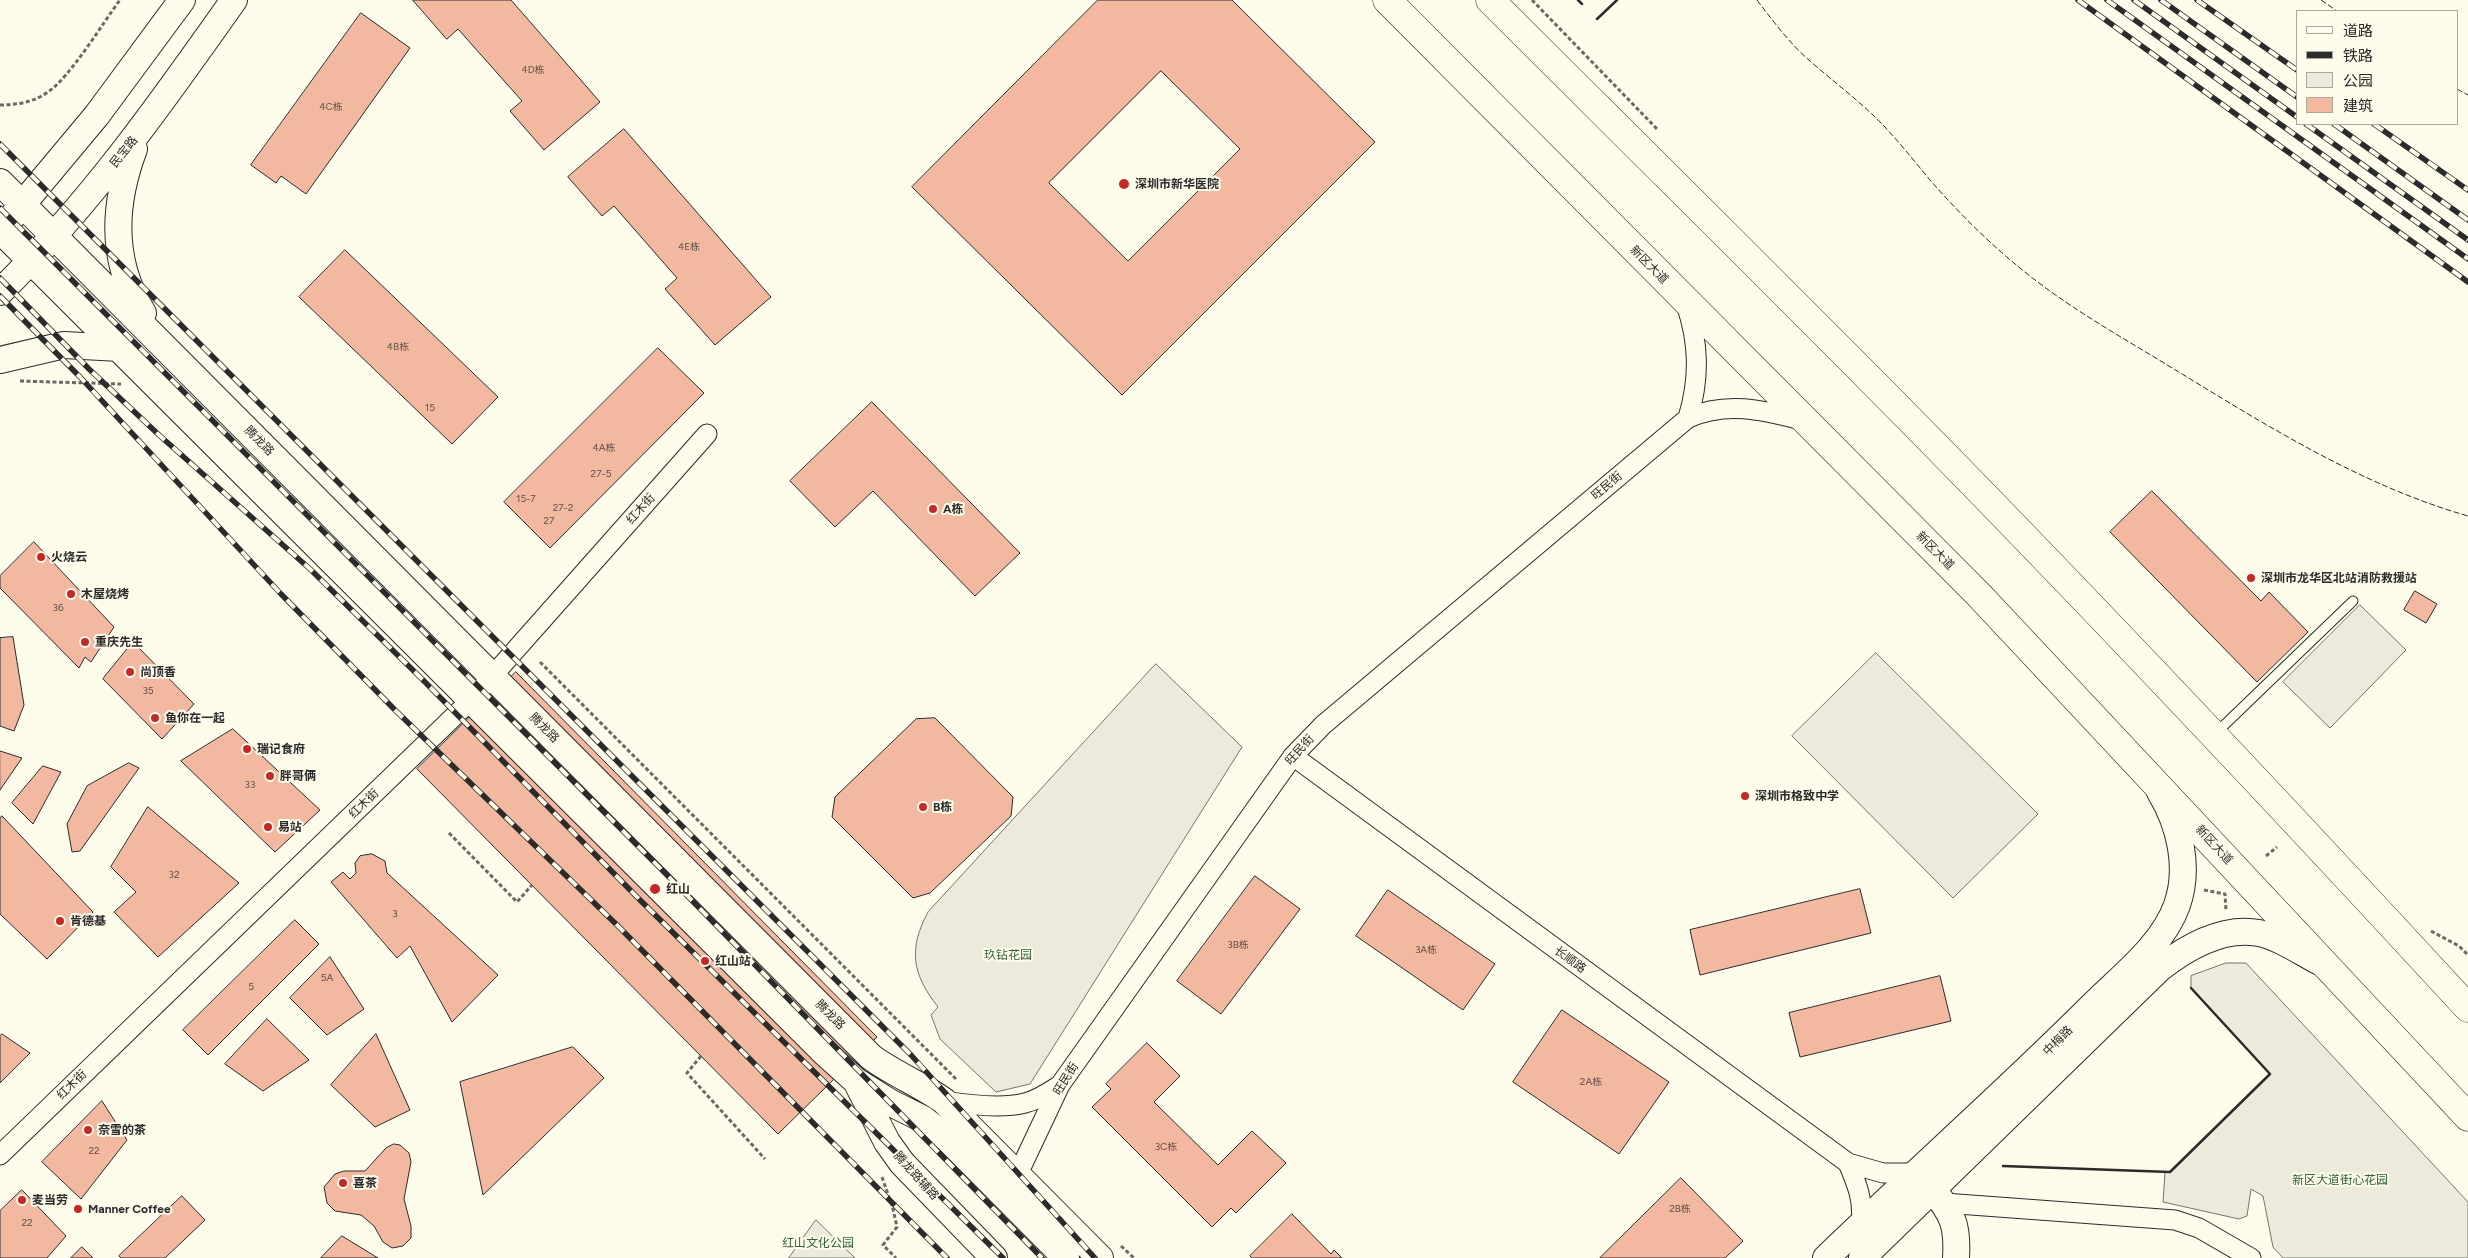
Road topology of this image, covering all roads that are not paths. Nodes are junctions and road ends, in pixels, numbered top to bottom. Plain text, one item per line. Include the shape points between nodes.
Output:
1 (182, 0) edge
2 (234, 0) edge
3 (1387, 0) edge
4 (1490, 0) edge
5 (145, 125) junction
6 (0, 182) edge
7 (23, 205) junction
8 (0, 230) edge
9 (54, 236) junction
10 (31, 262) junction
11 (0, 292) edge
12 (1685, 301) junction
13 (160, 341) junction
14 (120, 348) junction
15 (6, 371) edge
16 (1688, 418) junction
17 (1802, 420) junction
18 (707, 434) dead end
19 (2354, 601) dead end
20 (492, 676) junction
21 (472, 699) junction
22 (2214, 735) junction
23 (1293, 756) junction
24 (2151, 776) junction
25 (2329, 967) junction
26 (2468, 1008) edge
27 (856, 1081) junction
28 (1060, 1085) junction
29 (951, 1091) junction
30 (2468, 1117) edge
31 (0, 1155) edge
32 (1848, 1163) junction
33 (1018, 1174) junction
34 (1931, 1188) junction
35 (1861, 1224) junction
36 (979, 1252) edge
37 (1066, 1258) edge
38 (1100, 1258) edge
39 (1826, 1258) edge
40 (1862, 1258) edge
41 (1956, 1258) edge
42 (2250, 1258) edge

1 - 7 main road via 102,108
2 - 5 main road, 民宝路
3 - 12 main road, 新区大道
4 - 22 main road via 1854,363
5 - 9 main road, 民宝路
5 - 13 main road via 122,184 117,244 128,284
6 - 7 main road, 腾龙路
7 - 8 main road
7 - 9 main road, 腾龙路
8 - 10 main road
9 - 10 main road, 民宝路
9 - 13 main road, 腾龙路
10 - 11 main road, 民宝路
10 - 14 main road
12 - 16 street via 1693,326 1698,372
12 - 17 main road, 新区大道
13 - 20 main road, 腾龙路
14 - 15 main road via 64,345
14 - 21 main road
16 - 17 street via 1731,407
16 - 23 street, 旺民街 via 1323,725
17 - 24 main road, 新区大道 via 1985,602
18 - 20 street, 红木街
19 - 22 lane
20 - 21 street, 红木街
20 - 29 main road, 腾龙路 via 871,1057 888,1070 926,1088
21 - 27 main road
21 - 31 street, 红木街
22 - 26 main road
23 - 28 street, 旺民街
23 - 32 street, 长顺路
24 - 25 main road, 新区大道
24 - 34 main road, 中梅路 via 2166,803 2182,855 2182,887 2169,921 2148,950 2033,1066
25 - 30 main road, 新区大道
25 - 34 main road, 中梅路 via 2259,933 2231,932 2182,953 2160,968
27 - 36 main road, 腾龙路辅路 via 887,1142 902,1163
27 - 37 main road via 922,1119 948,1139
28 - 29 street via 1043,1097 1025,1103 971,1104
28 - 33 street, 旺民街
29 - 33 main road, 腾龙路
32 - 34 street
32 - 35 street via 1860,1192
33 - 38 main road, 腾龙路
34 - 35 main road, 中梅路
34 - 40 main road, 中梅路
34 - 41 main road via 1952,1215 1956,1227
34 - 42 street via 2175,1220 2199,1228
35 - 39 main road, 中梅路

